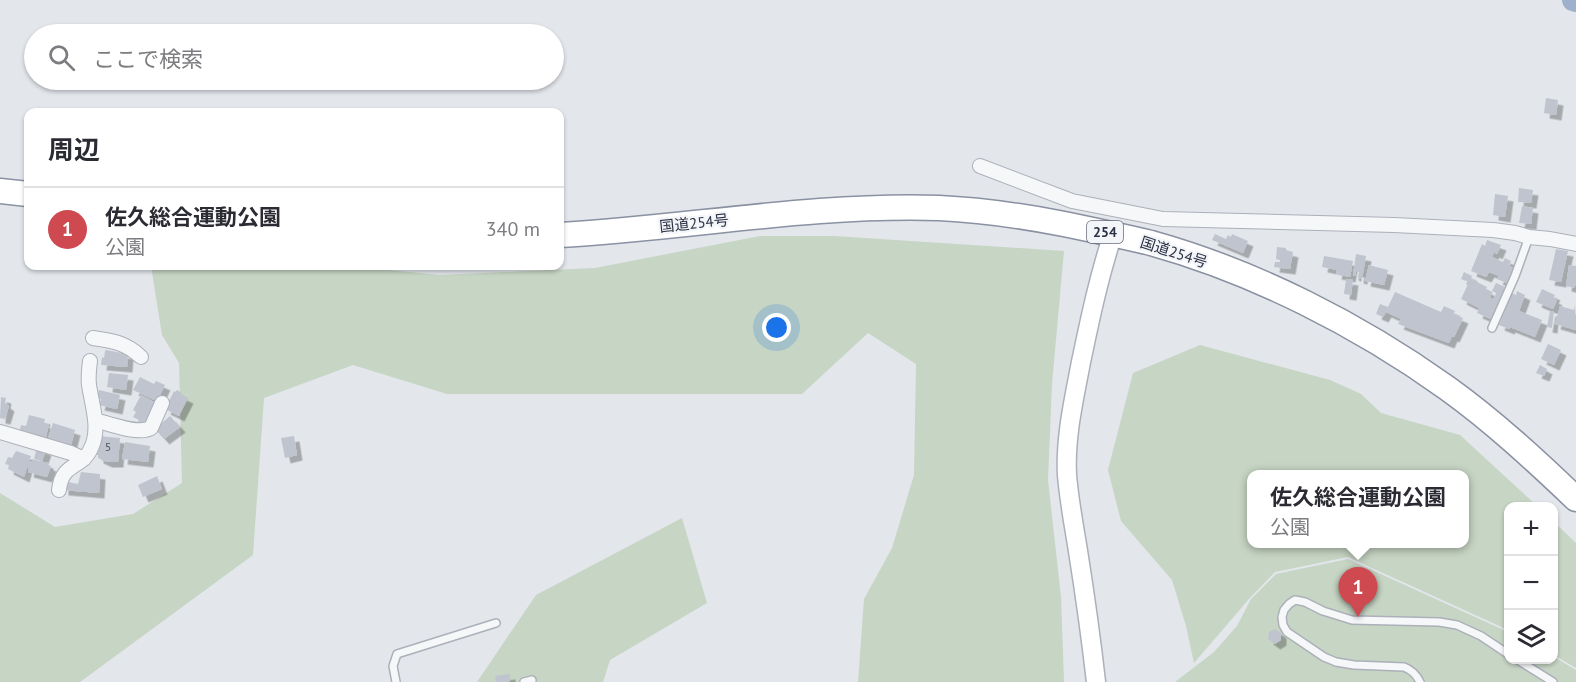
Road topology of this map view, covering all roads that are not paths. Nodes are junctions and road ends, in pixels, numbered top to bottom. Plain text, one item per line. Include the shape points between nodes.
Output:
1 (980, 166) dead end
2 (0, 191) edge
3 (24, 194) edge
4 (1113, 234) junction
5 (564, 236) edge
6 (1529, 237) junction
7 (1576, 244) edge
8 (1492, 328) dead end
9 (93, 338) dead end
10 (141, 357) dead end
11 (90, 361) dead end
12 (162, 403) dead end
13 (95, 420) junction
14 (0, 432) edge
15 (84, 459) junction
16 (59, 490) dead end
17 (1576, 499) edge
18 (496, 623) dead end
19 (1504, 651) edge
20 (1524, 664) edge
21 (396, 682) edge
22 (1096, 682) edge
23 (1420, 682) edge
24 (1553, 682) edge

1 - 6 street via 1072,201 1149,218 1394,225 1493,230
2 - 3 highway
4 - 5 highway, 国道254号 / 254 via 1009,215 904,208 805,211
4 - 17 highway, 国道254号 / 254 via 1186,255 1260,283 1387,348 1473,408
4 - 22 street via 1092,307 1068,438 1071,509
6 - 7 street
6 - 8 lane
9 - 10 street via 120,343
11 - 13 street
12 - 13 street via 146,431
13 - 15 street via 92,447
14 - 15 street
15 - 16 street via 64,472
18 - 21 lane via 397,654 393,666
19 - 23 lane via 1457,625 1352,620 1295,600 1284,610 1283,625 1287,632 1324,657 1354,665 1404,667 1417,675
20 - 24 lane

